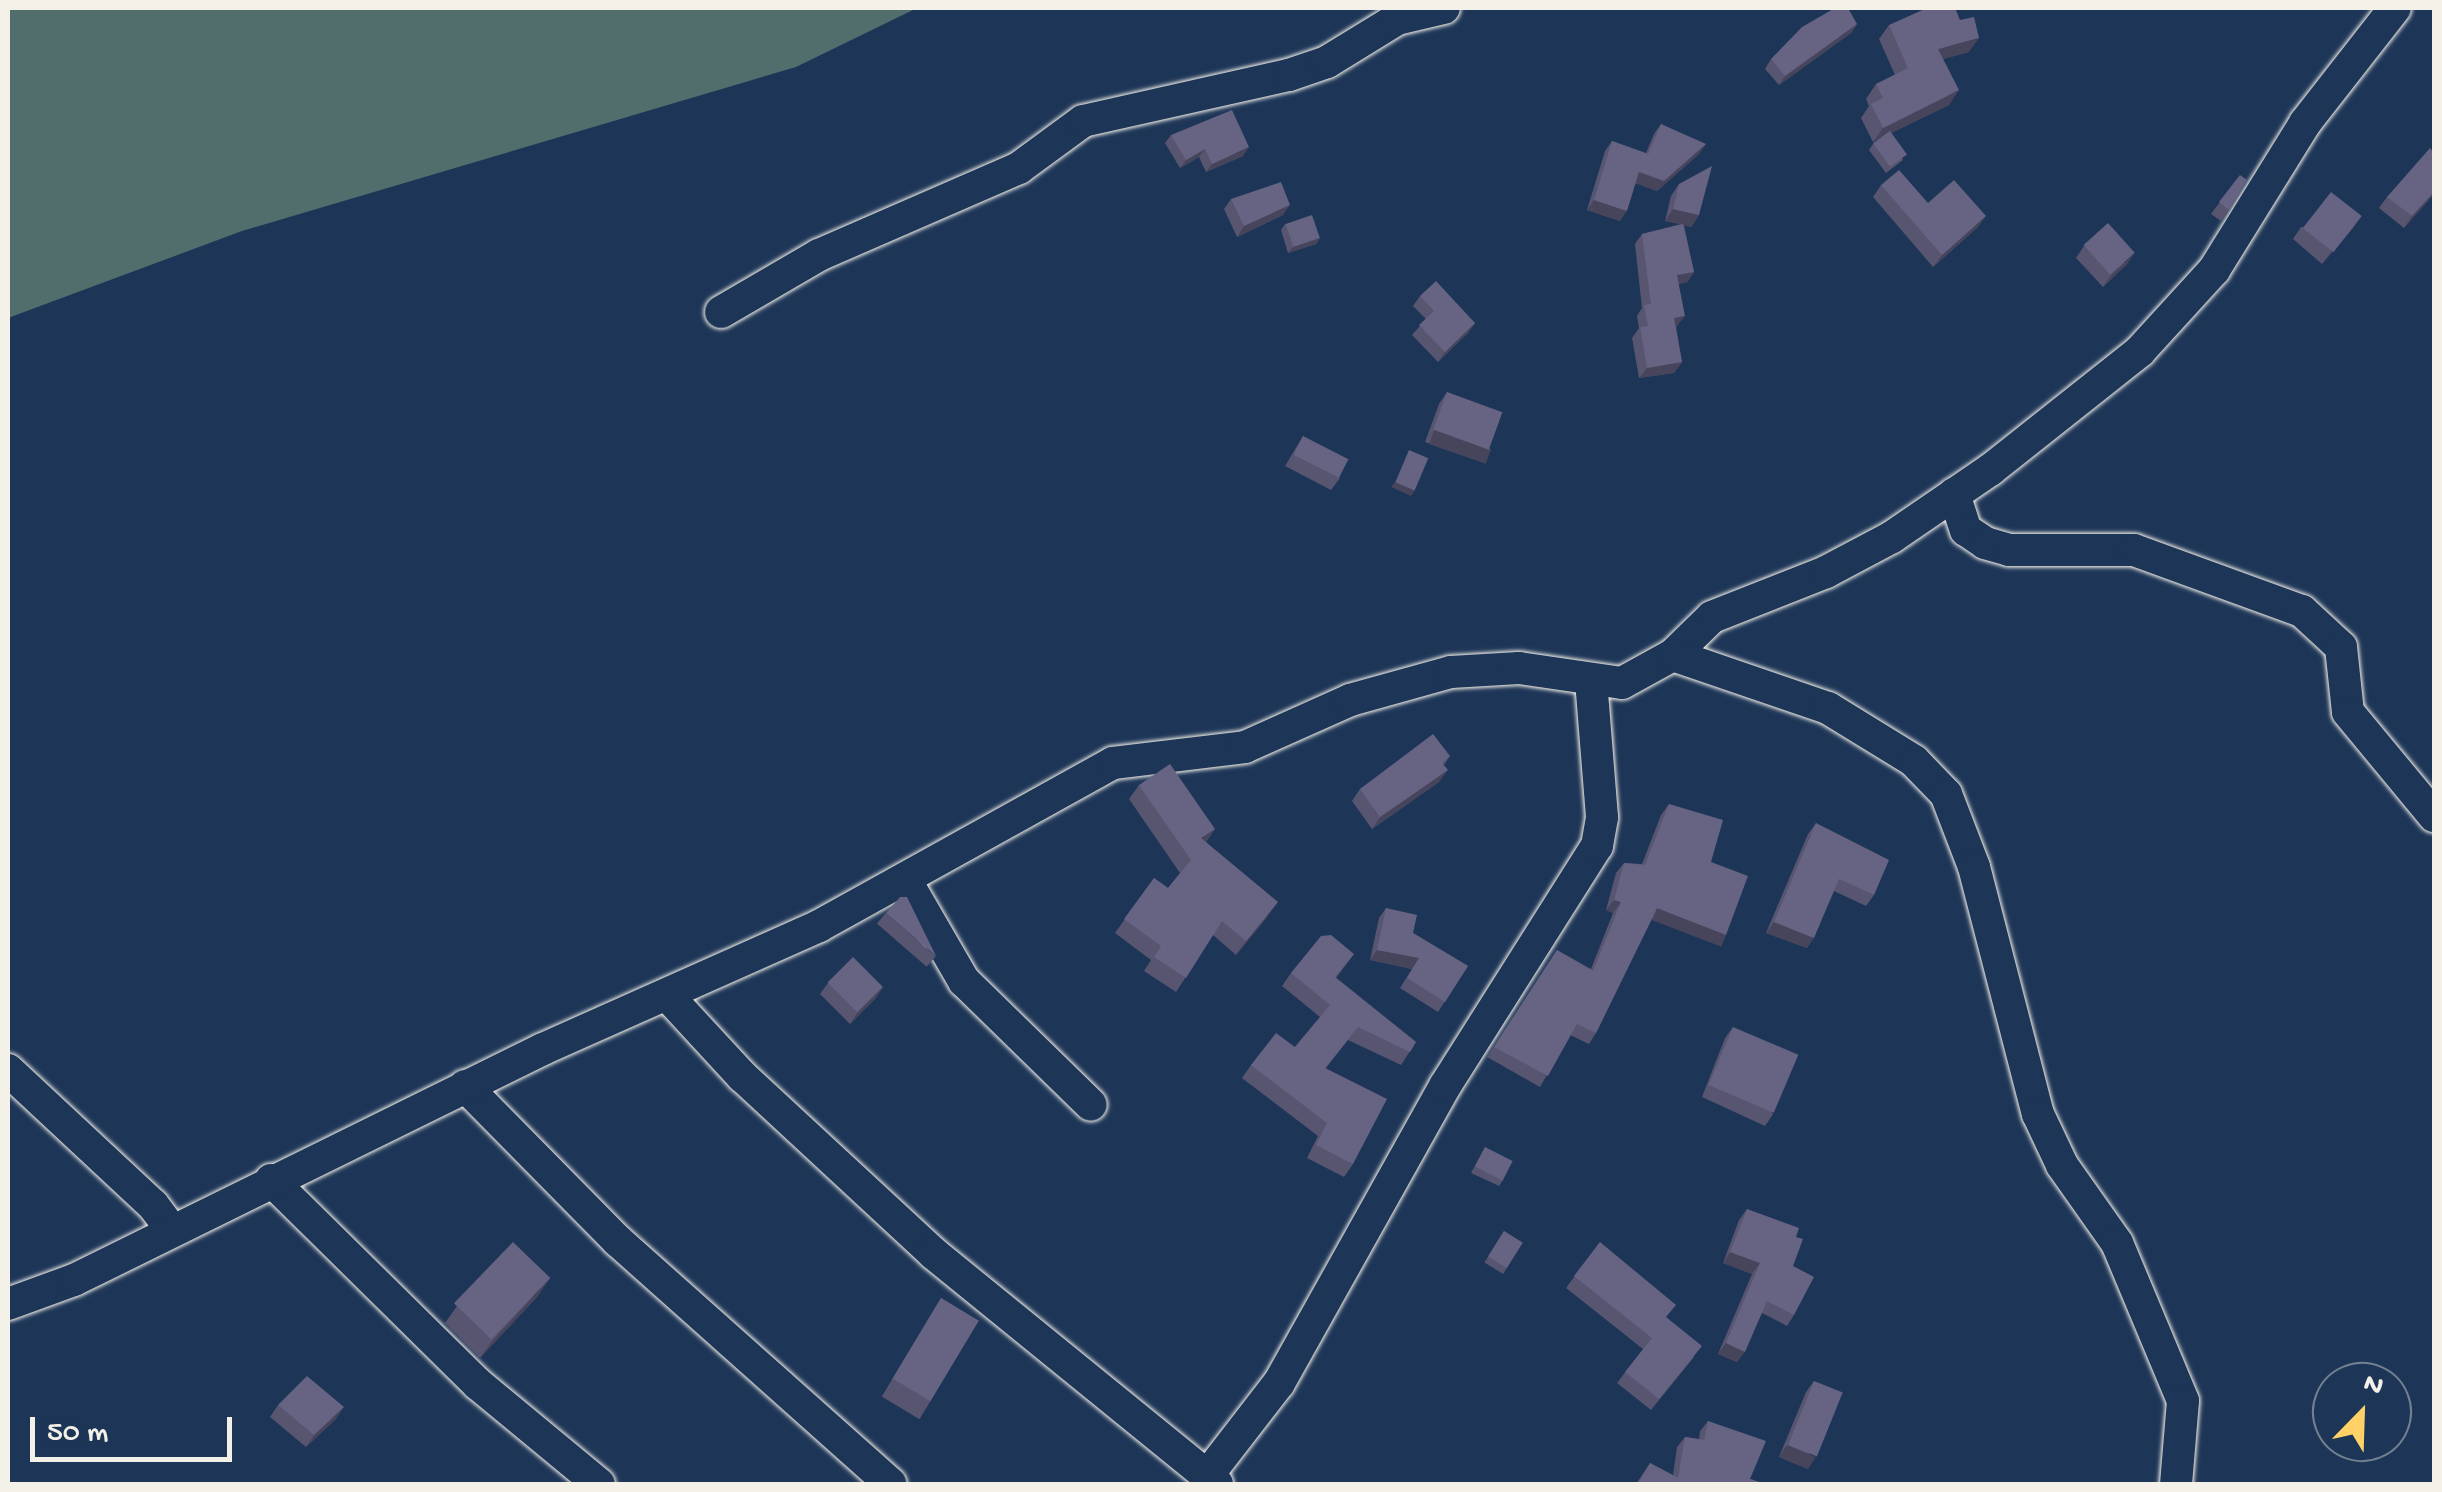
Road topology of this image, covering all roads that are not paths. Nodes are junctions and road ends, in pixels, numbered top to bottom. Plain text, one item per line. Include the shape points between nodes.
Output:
1 (1444, 8) edge
2 (2395, 8) edge
3 (722, 312) dead end
4 (1954, 494) junction
5 (1674, 655) junction
6 (1590, 681) junction
7 (2434, 816) edge
8 (906, 879) junction
9 (669, 997) junction
10 (8, 1070) edge
11 (466, 1086) junction
12 (1092, 1105) dead end
13 (271, 1180) junction
14 (172, 1230) junction
15 (8, 1304) edge
16 (1212, 1480) edge
17 (599, 1484) edge
18 (891, 1484) edge
19 (2176, 1484) edge

1 - 3 street via 1397,20 1327,62 1289,75 1108,110 1019,168 819,255
2 - 4 street via 2306,123 2214,270 2140,350
4 - 5 street via 1826,572 1712,617
4 - 7 street via 1966,530 1985,543 2009,550 2134,550 2302,612 2340,647 2348,712
5 - 6 street via 1622,683
5 - 19 street via 1828,708 1914,762 1946,794 1974,866 2038,1114 2062,1165 2117,1243 2183,1401
6 - 8 street via 1519,668 1451,672 1350,700 1245,747 1125,759 976,833
6 - 16 street via 1602,817 1597,846 1445,1086 1279,1383
8 - 9 street
8 - 12 street via 964,982
9 - 11 street
9 - 16 street via 742,1076 933,1254
10 - 14 street
11 - 13 street
11 - 18 street via 618,1241
13 - 14 street
13 - 17 street via 478,1384
14 - 15 street via 74,1280

